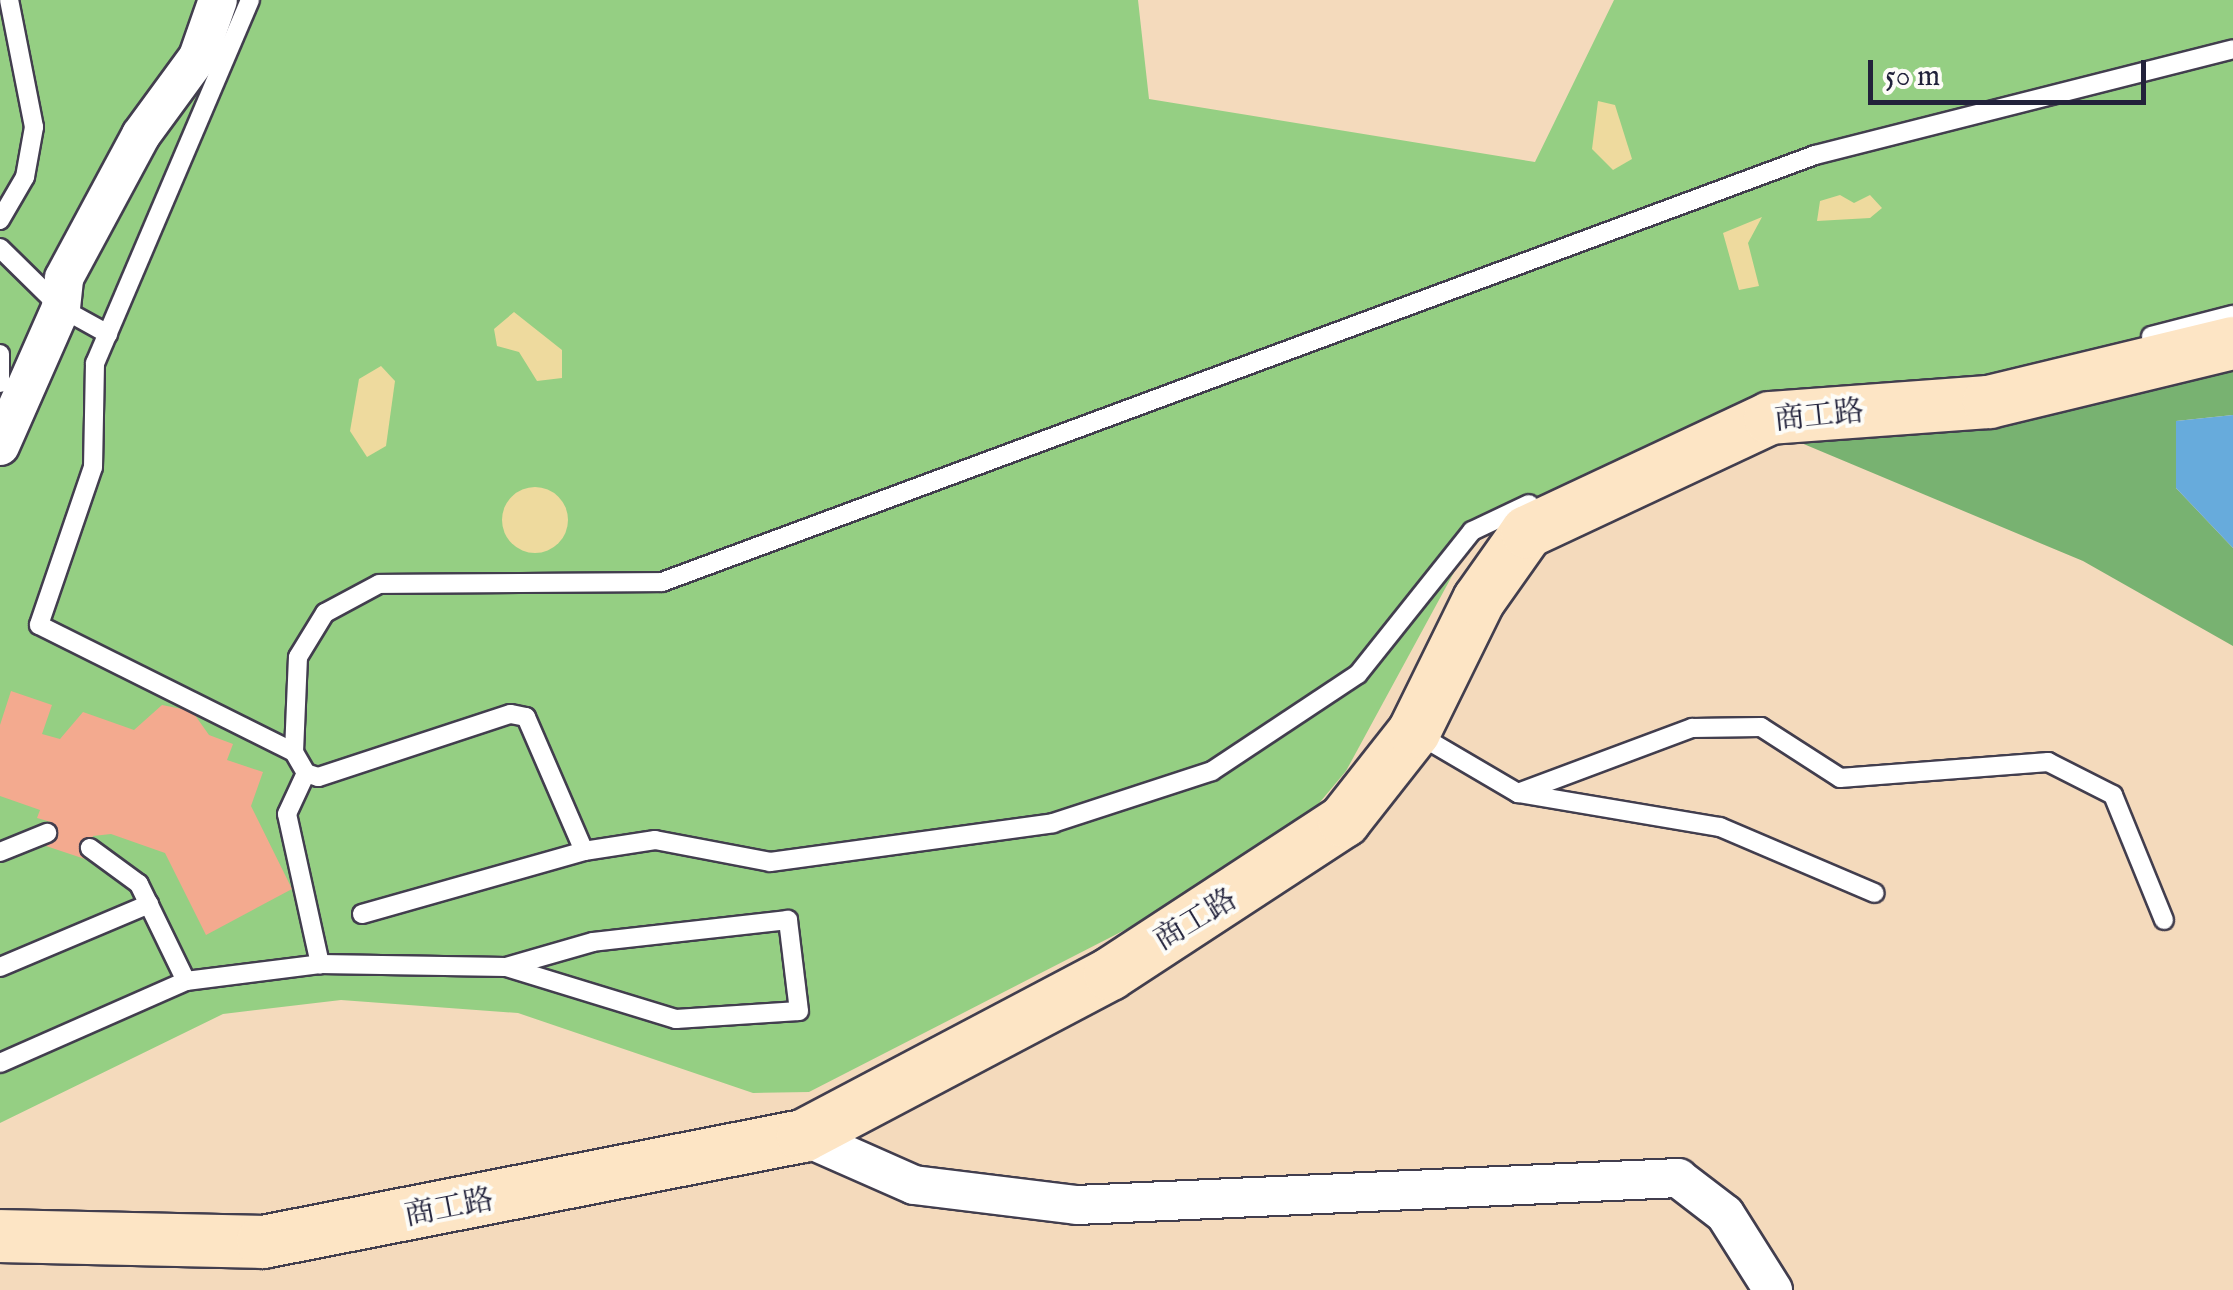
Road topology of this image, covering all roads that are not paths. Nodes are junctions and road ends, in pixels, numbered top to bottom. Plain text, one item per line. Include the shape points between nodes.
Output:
1 (9, 0) edge
2 (218, 0) edge
3 (250, 0) edge
4 (2233, 49) edge
5 (0, 220) edge
6 (0, 248) edge
7 (61, 308) junction
8 (2233, 314) edge
9 (108, 334) junction
10 (2133, 341) dead end
11 (2233, 343) edge
12 (0, 354) edge
13 (0, 383) edge
14 (1927, 383) dead end
15 (1737, 406) dead end
16 (0, 446) edge
17 (1542, 498) dead end
18 (1414, 732) junction
19 (294, 752) junction
20 (306, 773) junction
21 (1518, 793) junction
22 (48, 833) dead end
23 (90, 848) dead end
24 (584, 851) junction
25 (0, 852) edge
26 (1875, 892) dead end
27 (149, 904) junction
28 (362, 914) dead end
29 (2164, 920) dead end
30 (320, 964) junction
31 (506, 967) junction
32 (0, 968) edge
33 (186, 981) junction
34 (0, 1063) edge
35 (804, 1136) junction
36 (0, 1236) edge
37 (1773, 1290) edge

1 - 5 lane via 34,127 25,177
2 - 7 street via 198,56 141,135 64,278
3 - 9 lane
4 - 19 lane via 1815,155 662,582 379,584 325,613 298,656
6 - 7 lane
7 - 9 lane
7 - 16 street
8 - 10 lane
9 - 19 lane via 96,363 93,467 38,625
11 - 18 street, 商工路 via 1989,402 1770,418 1526,532 1479,600
12 - 13 lane
14 - 15 lane
17 - 24 lane via 1472,531 1358,674 1212,770 1053,823 770,862 655,840
18 - 21 lane
18 - 35 street, 商工路 via 1344,822 1242,894
19 - 20 lane
20 - 24 lane via 318,778 510,714 526,717
20 - 30 lane via 287,814
21 - 26 lane via 1720,827
21 - 29 lane via 1692,728 1761,727 1840,778 2048,762 2112,795
22 - 25 lane
23 - 27 lane via 139,884
24 - 28 lane
27 - 32 lane
27 - 33 lane
30 - 31 lane
30 - 33 lane
31 - 31 lane via 676,1020 799,1012 788,920 593,942
33 - 34 lane
35 - 36 street, 商工路 via 263,1242
35 - 37 street via 914,1186 1078,1205 1678,1178 1725,1214

